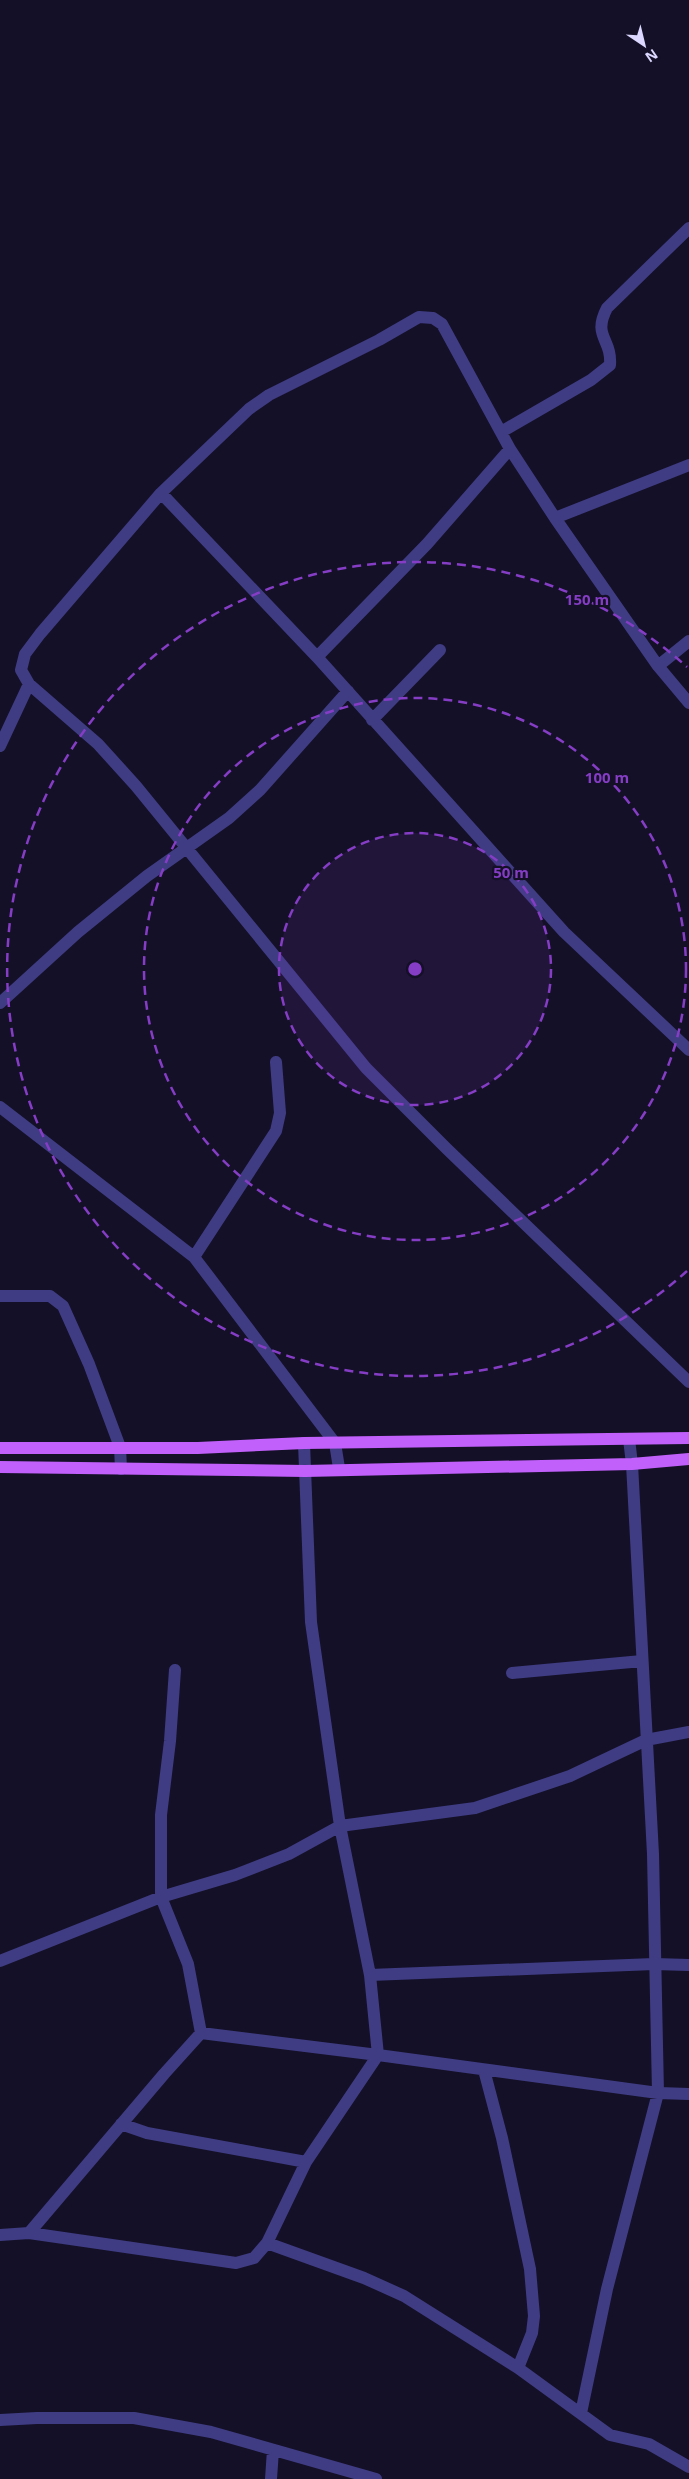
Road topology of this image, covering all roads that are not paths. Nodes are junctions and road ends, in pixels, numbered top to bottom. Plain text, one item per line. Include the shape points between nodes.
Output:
1 (689, 228) edge
2 (501, 432) junction
3 (510, 449) junction
4 (689, 465) edge
5 (161, 494) junction
6 (554, 518) junction
7 (689, 641) edge
8 (440, 650) dead end
9 (317, 657) junction
10 (658, 666) junction
11 (29, 684) junction
12 (348, 692) junction
13 (689, 703) edge
14 (372, 720) junction
15 (0, 746) edge
16 (187, 848) junction
17 (0, 1004) edge
18 (689, 1050) edge
19 (276, 1062) dead end
20 (0, 1108) edge
21 (194, 1257) junction
22 (0, 1296) edge
23 (689, 1382) edge
24 (689, 1438) edge
25 (629, 1439) junction
26 (304, 1443) junction
27 (335, 1443) junction
28 (120, 1447) junction
29 (0, 1448) edge
30 (198, 1448) junction
31 (689, 1459) edge
32 (632, 1464) junction
33 (0, 1467) edge
34 (339, 1468) junction
35 (121, 1469) junction
36 (193, 1470) junction
37 (305, 1471) junction
38 (642, 1661) junction
39 (175, 1670) dead end
40 (512, 1674) dead end
41 (689, 1732) edge
42 (646, 1740) junction
43 (340, 1826) junction
44 (161, 1897) junction
45 (0, 1961) edge
46 (654, 1964) junction
47 (689, 1965) edge
48 (370, 1975) junction
49 (201, 2033) junction
50 (378, 2055) junction
51 (484, 2070) junction
52 (658, 2093) junction
53 (689, 2094) edge
54 (121, 2124) junction
55 (306, 2162) junction
56 (29, 2234) junction
57 (0, 2235) edge
58 (267, 2243) junction
59 (518, 2368) junction
60 (581, 2413) junction
61 (0, 2420) edge
62 (273, 2450) junction
63 (689, 2467) edge
64 (271, 2479) edge
65 (376, 2479) edge

1 - 2 street via 607,308 600,328 611,355 610,365 591,380
2 - 3 street
2 - 5 street via 442,324 432,318 419,317 248,409
3 - 6 street
3 - 9 street via 427,544
4 - 6 street
5 - 9 street
5 - 11 street via 25,654 21,670
6 - 10 street
7 - 10 street
8 - 14 street
9 - 12 street
10 - 13 street
11 - 15 street
11 - 16 street via 98,744
12 - 14 street
12 - 16 street via 260,790 229,818
14 - 18 street via 564,932
16 - 17 street via 78,932
16 - 23 street via 366,1068
19 - 21 street via 280,1113 276,1131
20 - 21 street
21 - 27 street
22 - 28 street via 50,1296 63,1306
24 - 25 main road
25 - 27 main road
25 - 32 street
26 - 27 main road
26 - 30 main road
26 - 37 street
27 - 34 street
28 - 29 main road
28 - 30 main road
28 - 35 street
30 - 36 main road
31 - 32 main road
32 - 34 main road
32 - 38 street
33 - 35 main road
34 - 37 main road
35 - 36 main road
36 - 37 main road
37 - 43 street via 311,1622
38 - 40 street
38 - 42 street
39 - 44 street via 161,1815
41 - 42 street
42 - 43 street via 570,1776 475,1808
42 - 46 street
43 - 44 street via 289,1854 235,1875
43 - 48 street
44 - 45 street
44 - 49 street via 188,1964
46 - 47 street
46 - 48 street
46 - 52 street
48 - 50 street
49 - 50 street
49 - 54 street
50 - 51 street
50 - 55 street
51 - 52 street
51 - 59 street via 530,2268 534,2316 532,2333
52 - 53 street
52 - 60 street via 607,2289
54 - 55 street via 147,2133
54 - 56 street
55 - 58 street
56 - 57 street
56 - 58 street via 236,2263 254,2258
58 - 59 street via 404,2296
59 - 60 street
60 - 63 street via 610,2436 649,2444
61 - 62 street via 134,2418 211,2432
62 - 64 street
62 - 65 street

